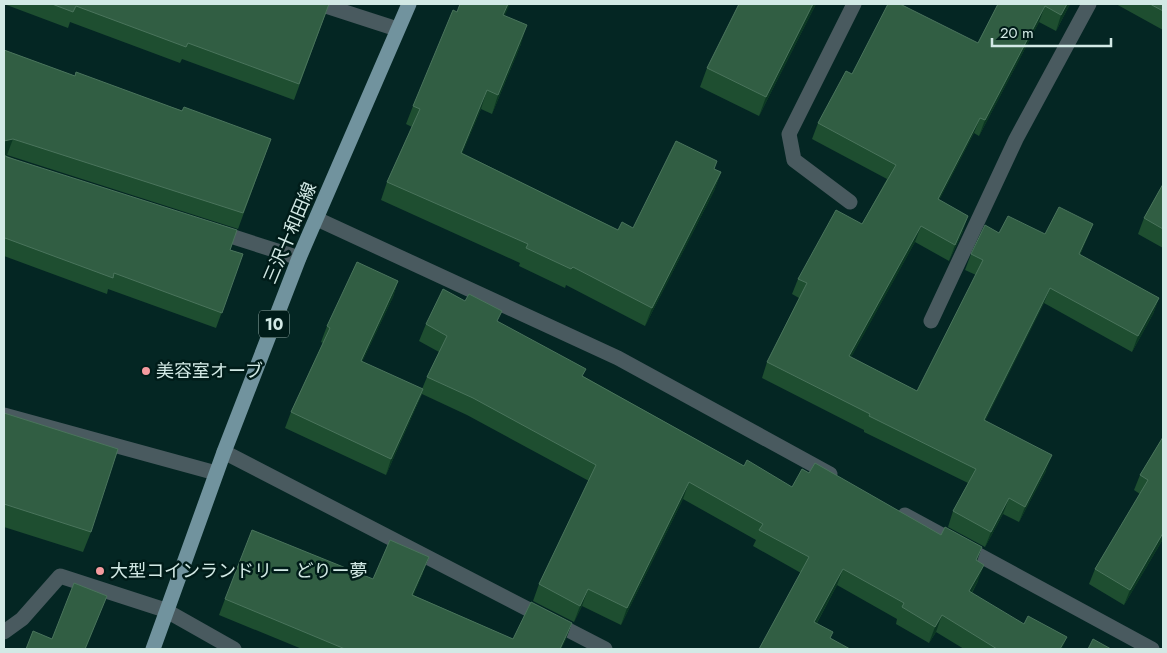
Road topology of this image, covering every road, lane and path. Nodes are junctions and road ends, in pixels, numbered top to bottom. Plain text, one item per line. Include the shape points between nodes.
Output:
1 (320, 4) edge
2 (409, 4) edge
3 (854, 4) edge
4 (1089, 4) edge
5 (397, 28) junction
6 (850, 202) dead end
7 (317, 219) junction
8 (198, 226) edge
9 (299, 258) junction
10 (931, 321) dead end
11 (4, 416) edge
12 (224, 452) junction
13 (216, 474) junction
14 (846, 482) edge
15 (889, 506) edge
16 (166, 610) junction
17 (4, 632) edge
18 (153, 649) edge
19 (234, 649) edge
20 (605, 649) edge
21 (1152, 649) edge

1 - 5 street
2 - 5 main road, 三沢十和田線 / 10
3 - 6 street via 789,134 794,160
4 - 10 street via 1016,139
5 - 7 main road, 三沢十和田線 / 10
7 - 9 main road, 三沢十和田線 / 10
7 - 14 street via 618,358
8 - 9 street
9 - 12 main road, 三沢十和田線 / 10
11 - 13 street
12 - 13 main road, 三沢十和田線 / 10
12 - 20 street
13 - 16 main road, 三沢十和田線 / 10
15 - 21 street
16 - 17 street via 60,576 22,619
16 - 18 main road, 三沢十和田線 / 10
16 - 19 street

